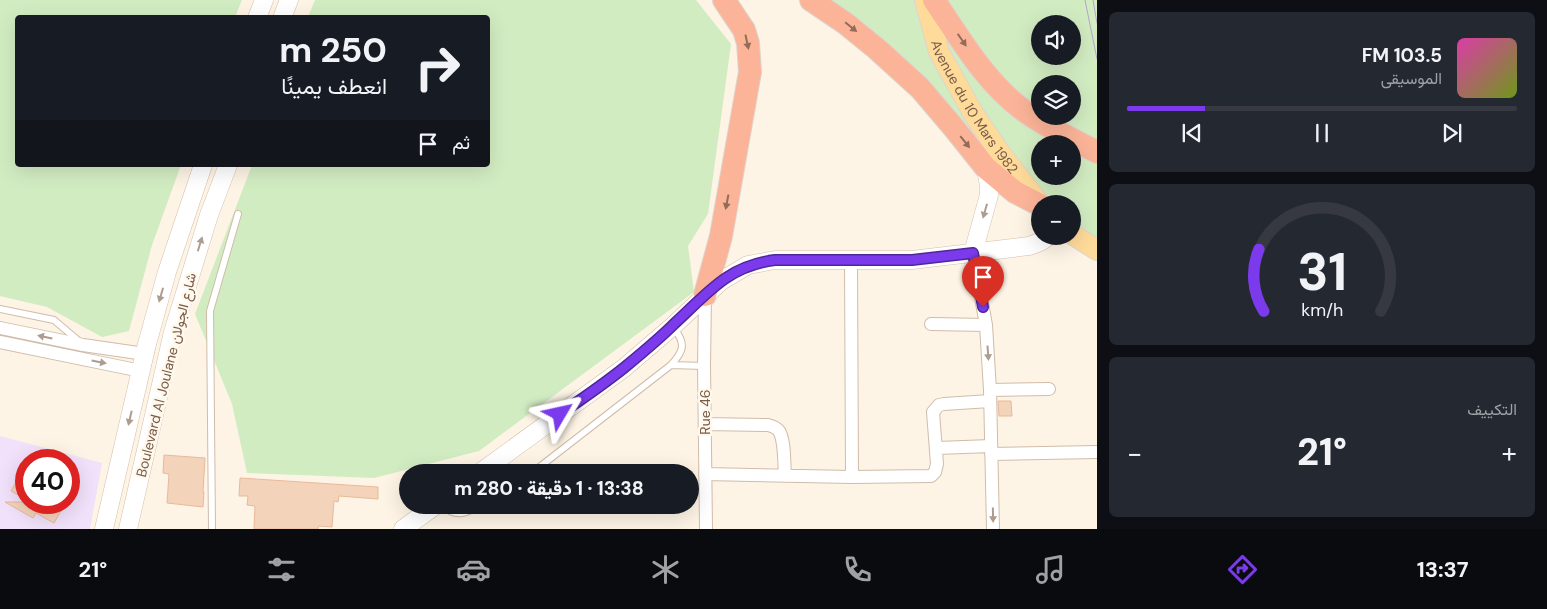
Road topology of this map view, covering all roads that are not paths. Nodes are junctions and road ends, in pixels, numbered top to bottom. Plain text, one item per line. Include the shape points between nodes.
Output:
1 (264, 0) edge
2 (289, 0) edge
3 (724, 0) edge
4 (811, 0) edge
5 (925, 0) edge
6 (934, 0) edge
7 (258, 15) edge
8 (283, 15) edge
9 (1097, 152) edge
10 (202, 167) edge
11 (227, 167) edge
12 (986, 168) junction
13 (1032, 195) edge
14 (1031, 200) edge
15 (238, 214) dead end
16 (1081, 240) edge
17 (1031, 245) edge
18 (1097, 250) edge
19 (973, 253) junction
20 (851, 260) junction
21 (705, 295) junction
22 (0, 309) edge
23 (931, 324) dead end
24 (986, 325) junction
25 (673, 326) junction
26 (0, 328) edge
27 (0, 342) edge
28 (83, 345) junction
29 (143, 362) junction
30 (671, 365) junction
31 (704, 366) junction
32 (1050, 389) dead end
33 (990, 395) junction
34 (705, 424) junction
35 (937, 448) junction
36 (991, 450) junction
37 (1097, 452) edge
38 (492, 464) edge
39 (543, 464) edge
40 (705, 474) junction
41 (785, 476) junction
42 (852, 478) junction
43 (424, 514) edge
44 (104, 529) edge
45 (128, 529) edge
46 (212, 529) edge
47 (403, 529) edge
48 (706, 529) edge
49 (993, 529) edge

1 - 7 main road
2 - 8 main road
3 -> 21 highway via 744,30 750,72 721,236
4 -> 12 highway via 845,23 920,88
5 - 13 main road, Avenue du 10 Mars 1982 via 938,52 998,150
6 -> 9 highway via 983,71 1002,91 1045,125
10 -> 29 main road, Boulevard Al Joulane شارع الجولان via 167,272
45 -> 11 main road, Boulevard Al Joulane شارع الجولان via 174,332 209,215
12 - 14 highway via 1015,192
12 -> 19 main road via 989,195
15 - 46 lane via 210,311
16 - 18 main road
17 - 19 main road
19 - 20 main road via 912,260
19 - 24 street
20 - 21 main road via 762,262 735,272
20 - 42 street
21 - 25 main road
21 - 31 street, Rue 46
22 - 28 lane via 54,320
23 - 24 street
24 -> 33 street
25 - 30 lane via 681,337 682,348
25 - 38 main road via 624,368
28 -> 26 street
27 -> 29 street
28 - 29 street
29 -> 44 main road, Boulevard Al Joulane شارع الجولان
30 - 31 lane
30 - 39 lane
31 - 34 street, Rue 46
32 - 33 street
33 - 35 street via 935,408 932,416
33 - 36 street
34 - 40 street, Rue 46
34 - 41 street via 775,427 782,438
35 - 36 street
35 - 42 street via 938,464 931,476
36 - 37 street
36 -> 49 street
40 - 41 street
40 - 48 street, Rue 46
41 - 42 street
43 - 47 main road

